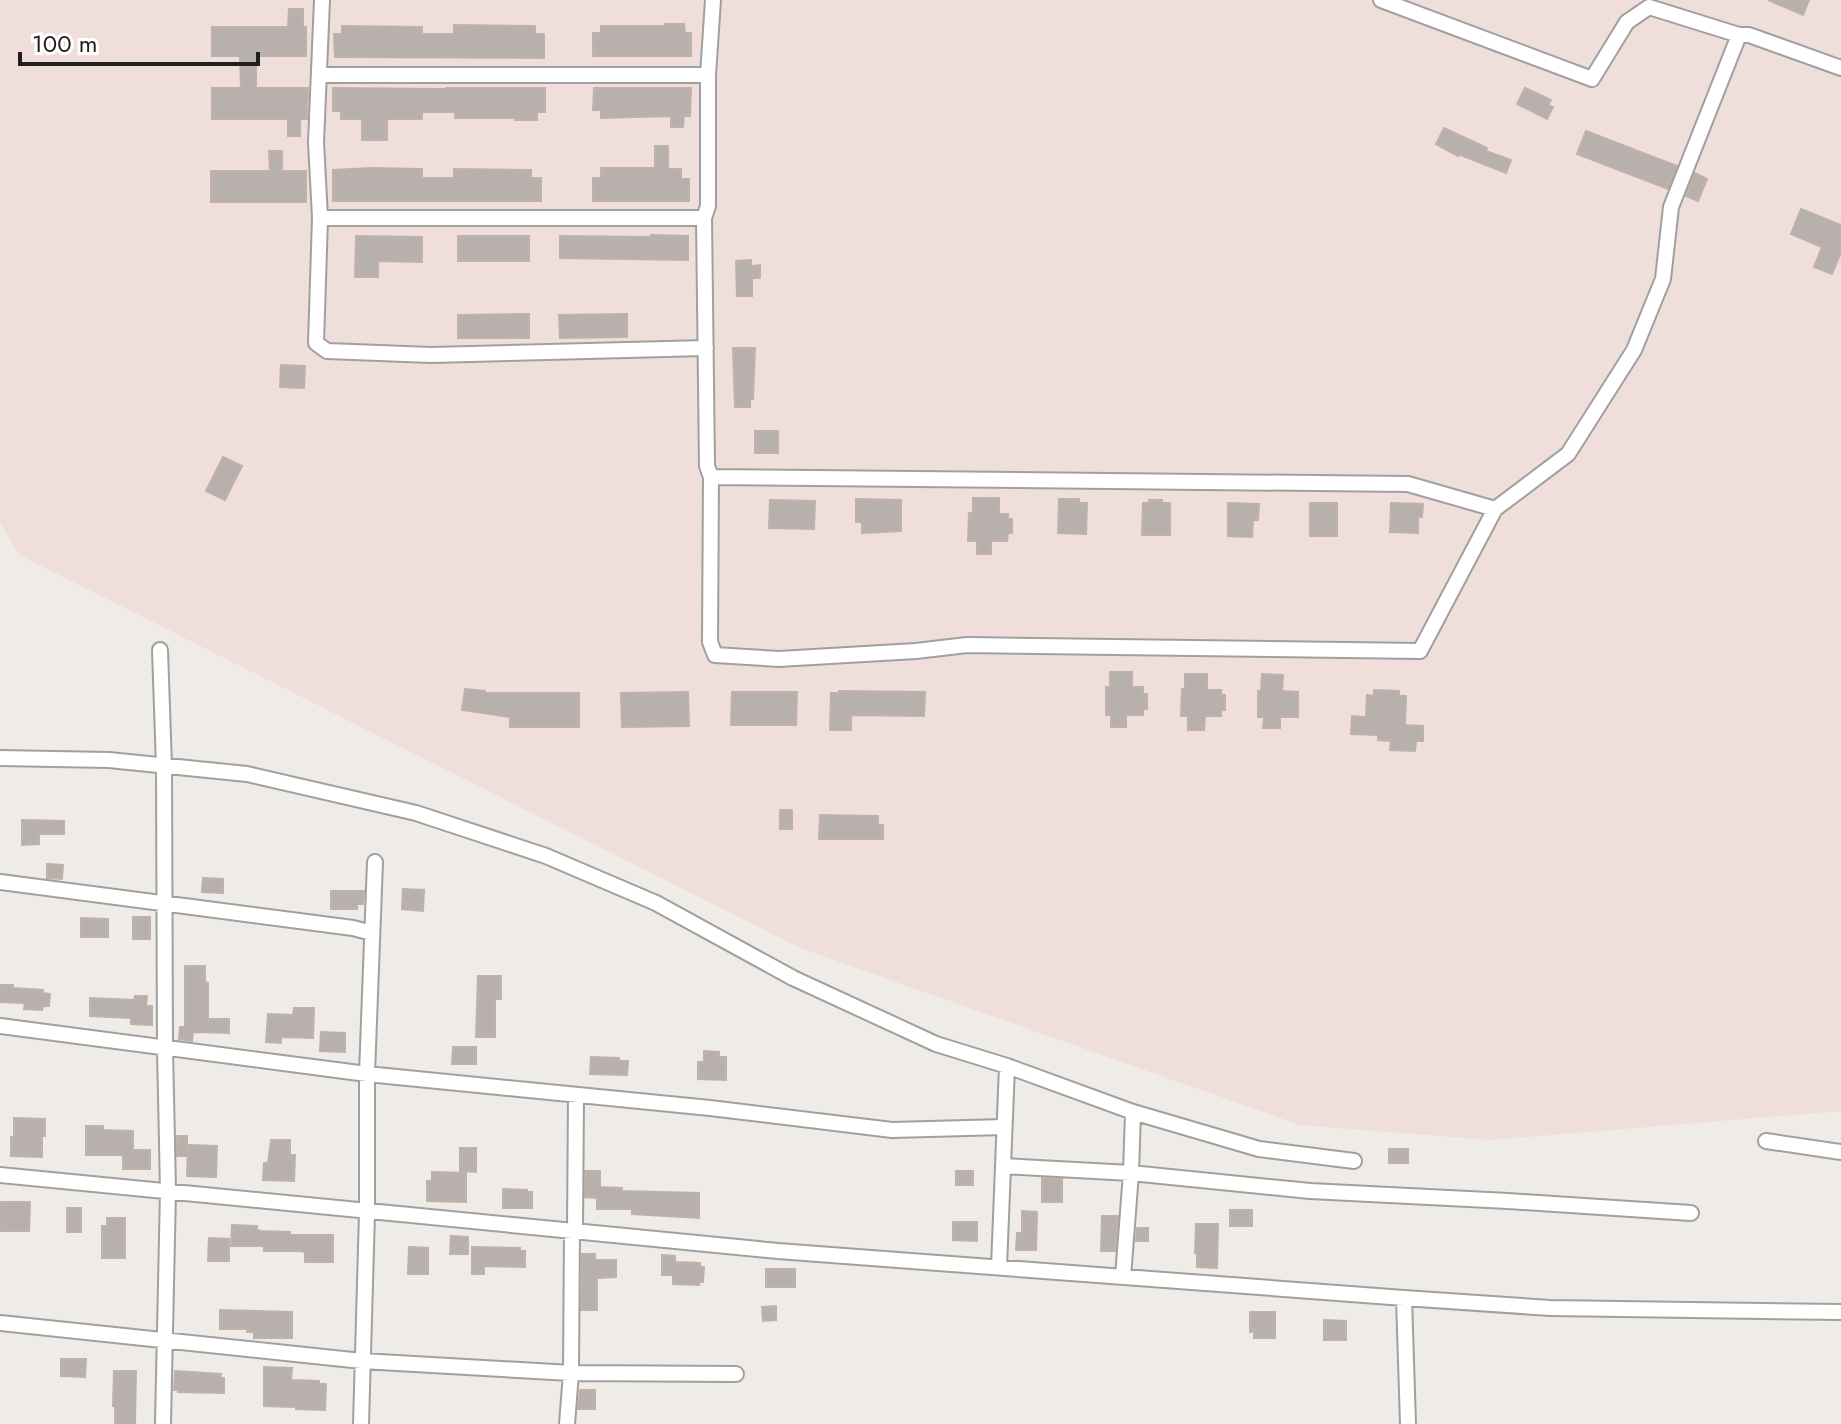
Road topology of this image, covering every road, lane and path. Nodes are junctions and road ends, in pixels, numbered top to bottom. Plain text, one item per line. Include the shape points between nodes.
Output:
1 (322, 0) edge
2 (713, 0) edge
3 (1381, 0) edge
4 (1739, 35) junction
5 (1841, 68) edge
6 (319, 75) junction
7 (708, 75) junction
8 (320, 218) junction
9 (704, 218) junction
10 (706, 348) junction
11 (711, 477) junction
12 (1495, 509) junction
13 (160, 650) dead end
14 (0, 758) edge
15 (164, 766) junction
16 (375, 862) dead end
17 (0, 882) edge
18 (165, 904) junction
19 (372, 933) junction
20 (0, 1026) edge
21 (165, 1049) junction
22 (1007, 1066) junction
23 (367, 1074) junction
24 (576, 1096) junction
25 (1133, 1112) junction
26 (1004, 1127) junction
27 (1766, 1141) dead end
28 (1841, 1152) edge
29 (1354, 1161) dead end
30 (1003, 1166) junction
31 (1131, 1173) junction
32 (0, 1175) edge
33 (167, 1192) junction
34 (367, 1211) junction
35 (1691, 1213) dead end
36 (572, 1231) junction
37 (999, 1267) junction
38 (1123, 1277) junction
39 (1404, 1298) junction
40 (1841, 1312) edge
41 (0, 1323) edge
42 (165, 1341) junction
43 (362, 1361) junction
44 (571, 1373) junction
45 (736, 1374) dead end
46 (163, 1424) edge
47 (361, 1424) edge
48 (567, 1424) edge
49 (1408, 1424) edge

1 - 6 street
2 - 7 street
3 - 4 street via 1592,79 1627,22 1649,7
4 - 5 street
4 - 12 street via 1671,207 1663,279 1634,350 1568,454
6 - 7 street
6 - 8 street
7 - 9 street
8 - 9 street
8 - 10 street via 316,343 327,351 431,355
9 - 10 street
10 - 11 street
11 - 12 street via 1408,484
11 - 12 street via 710,642 715,655 779,659 967,645 1420,651
13 - 15 street
14 - 15 street
15 - 18 street
15 - 22 street via 247,774 416,813 546,856 656,903 793,978 936,1044
16 - 19 street
17 - 18 street
18 - 19 street
18 - 21 street
19 - 23 street
20 - 21 street
21 - 23 street
21 - 33 street
22 - 25 street
22 - 26 street
23 - 24 street
23 - 34 street
24 - 26 street via 892,1130
24 - 36 street
25 - 29 street via 1259,1149
25 - 31 street
26 - 30 street
27 - 28 street
30 - 31 street
30 - 37 street
31 - 35 street via 1310,1191
31 - 38 street
32 - 33 street
33 - 34 street
33 - 42 street
34 - 36 street
34 - 43 street
36 - 37 street
36 - 44 street
37 - 38 street
38 - 39 street
39 - 40 street via 1550,1308
39 - 49 street
41 - 42 street
42 - 43 street
42 - 46 street
43 - 44 street
43 - 47 street
44 - 45 street
44 - 48 street

